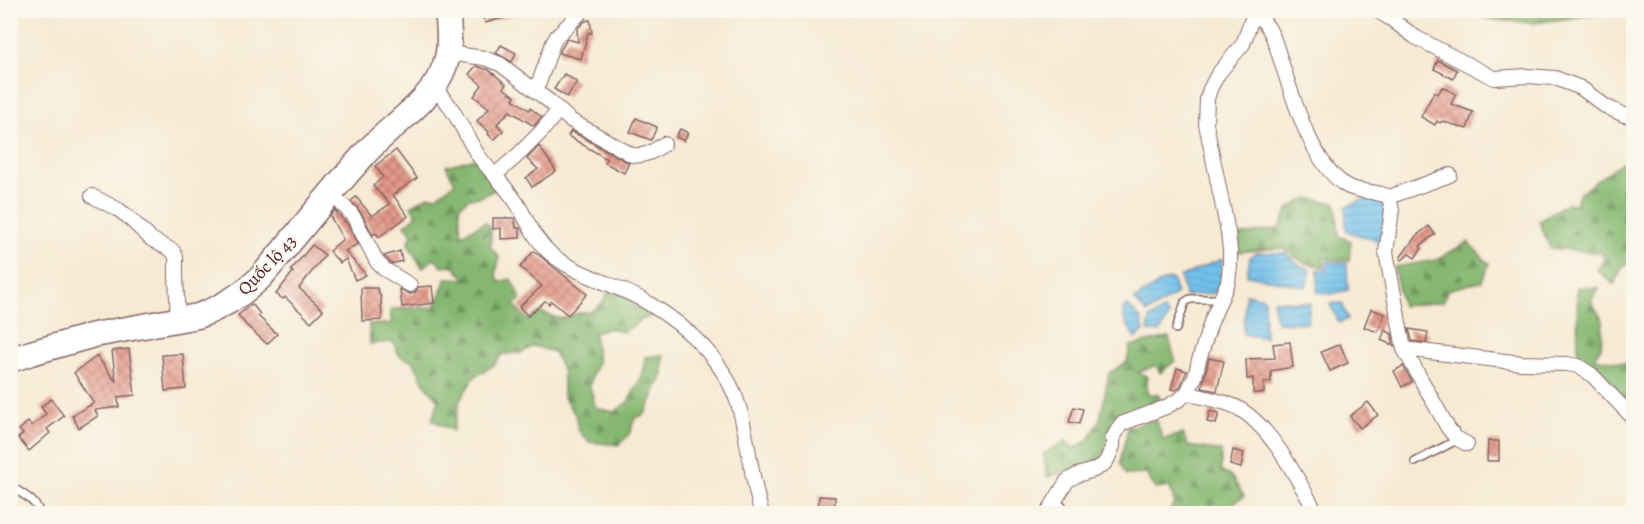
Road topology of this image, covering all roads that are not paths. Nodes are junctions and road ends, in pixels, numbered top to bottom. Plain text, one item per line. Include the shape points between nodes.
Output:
1 (447, 10) edge
2 (1376, 10) edge
3 (1255, 11) edge
4 (581, 12) dead end
5 (448, 53) junction
6 (434, 87) junction
7 (536, 91) junction
8 (558, 111) junction
9 (1634, 116) edge
10 (664, 144) dead end
11 (495, 175) junction
12 (1450, 175) dead end
13 (331, 194) junction
14 (92, 196) dead end
15 (1389, 197) junction
16 (410, 285) dead end
17 (1222, 299) junction
18 (178, 321) junction
19 (1176, 329) dead end
20 (1404, 349) junction
21 (10, 360) edge
22 (1187, 393) junction
23 (1634, 419) edge
24 (1461, 441) joint
25 (1414, 462) dead end
26 (10, 486) edge
27 (1055, 501) junction
28 (40, 513) edge
29 (762, 513) edge
30 (1047, 513) edge
31 (1072, 513) edge
32 (1317, 513) edge

1 - 5 highway
2 - 9 street via 1415,37 1494,78 1555,78 1581,88 1624,116
3 - 15 street via 1272,32 1289,87 1321,159 1347,186
3 - 17 street via 1243,44 1218,74 1207,99 1206,123 1230,250 1228,282
4 - 7 street via 553,43
5 - 6 highway, Quốc lộ 43
5 - 7 street via 492,60
6 - 11 street
6 - 13 highway, Quốc lộ 43 via 362,156
7 - 8 street
8 - 10 street via 632,156 650,153
8 - 11 street
11 - 29 street via 552,255 633,294 685,329 710,355 739,405
12 - 15 street
13 - 16 street via 355,219 377,262
13 - 18 highway, Quốc lộ 43 via 245,292 214,310
14 - 18 street via 127,216 151,239 173,251 177,257
15 - 20 street via 1392,210 1386,252
17 - 19 lane via 1185,302
17 - 22 street
18 - 21 highway, Quốc lộ 43 via 94,335
20 - 23 street via 1578,366 1592,375
20 - 24 street via 1448,428
22 - 27 street via 1166,407 1121,424 1103,465 1067,481
22 - 32 street via 1229,404 1254,418 1285,459
24 - 25 lane
26 - 28 lane via 33,501
27 - 30 street
27 - 31 lane

